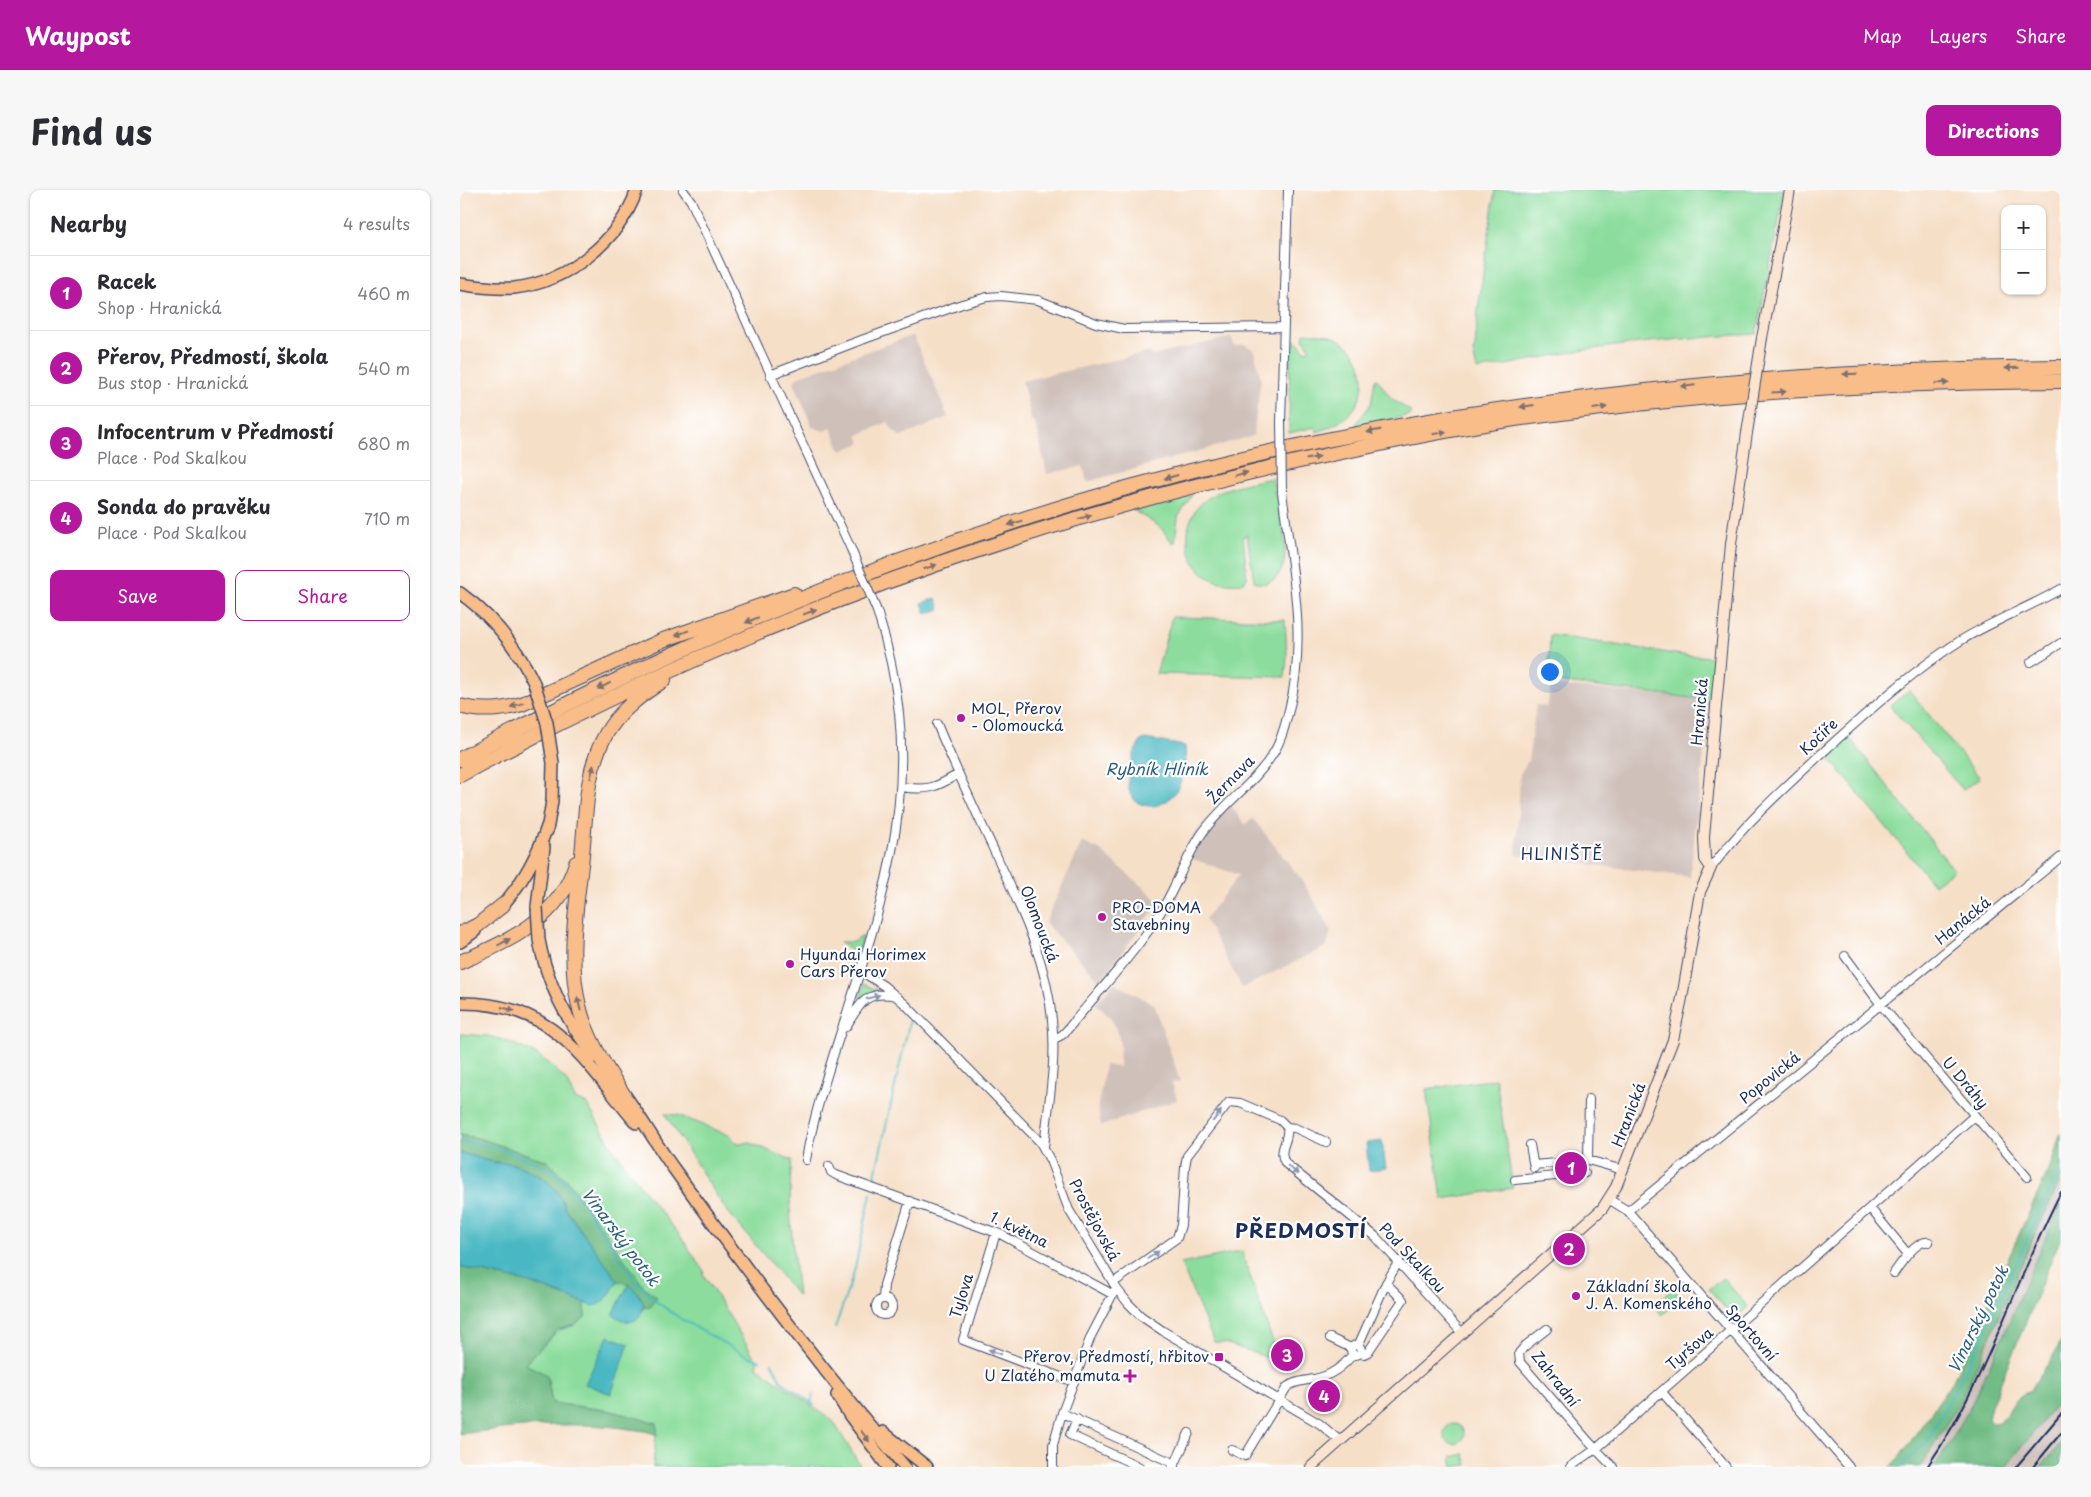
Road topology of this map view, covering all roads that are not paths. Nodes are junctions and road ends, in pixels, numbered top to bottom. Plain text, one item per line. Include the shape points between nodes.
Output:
1 (636, 190) edge
2 (683, 190) edge
3 (1288, 190) edge
4 (1790, 190) edge
5 (460, 284) edge
6 (1283, 327) junction
7 (2061, 367) edge
8 (770, 375) junction
9 (2061, 381) edge
10 (878, 570) junction
11 (2061, 588) edge
12 (460, 593) edge
13 (2061, 643) edge
14 (700, 657) junction
15 (2031, 662) dead end
16 (460, 706) edge
17 (937, 724) dead end
18 (460, 760) edge
19 (958, 774) junction
20 (460, 775) edge
21 (901, 787) junction
22 (585, 820) junction
23 (548, 824) junction
24 (2061, 857) edge
25 (1711, 868) junction
26 (503, 905) junction
27 (460, 934) edge
28 (460, 942) edge
29 (1844, 956) dead end
30 (460, 962) edge
31 (861, 971) junction
32 (897, 997) junction
33 (460, 1003) edge
34 (1882, 1005) junction
35 (1054, 1039) junction
36 (838, 1042) junction
37 (623, 1094) junction
38 (1589, 1100) dead end
39 (1974, 1116) junction
40 (1287, 1127) junction
41 (1326, 1142) dead end
42 (1530, 1145) dead end
43 (1044, 1148) junction
44 (806, 1160) dead end
45 (1588, 1160) junction
46 (1534, 1165) junction
47 (829, 1166) dead end
48 (674, 1169) junction
49 (1623, 1170) junction
50 (1585, 1173) dead end
51 (1536, 1177) junction
52 (2027, 1177) dead end
53 (1515, 1180) dead end
54 (1610, 1200) junction
55 (910, 1201) junction
56 (1870, 1208) junction
57 (1628, 1211) junction
58 (996, 1232) junction
59 (1929, 1242) dead end
60 (1907, 1253) junction
61 (1399, 1261) junction
62 (1894, 1273) dead end
63 (1386, 1283) junction
64 (1114, 1288) junction
65 (883, 1299) dead end
66 (1547, 1329) dead end
67 (1731, 1331) junction
68 (1462, 1333) junction
69 (1330, 1338) dead end
70 (1356, 1350) junction
71 (820, 1365) junction
72 (1074, 1382) junction
73 (1662, 1392) junction
74 (1278, 1399) junction
75 (1062, 1413) junction
76 (860, 1414) junction
77 (1077, 1419) junction
78 (1189, 1433) dead end
79 (1340, 1441) junction
80 (1596, 1449) junction
81 (1232, 1450) dead end
82 (1174, 1465) edge
83 (888, 1467) edge
84 (905, 1467) edge
85 (926, 1467) edge
86 (1053, 1467) edge
87 (1140, 1467) edge
88 (1311, 1467) edge
89 (1570, 1467) edge
90 (1613, 1467) edge
91 (1726, 1467) edge
92 (1849, 1467) edge

1 - 5 main road via 624,218 612,234 590,255 560,274 512,288
2 - 8 street via 691,201
3 - 6 street, Žernava
4 - 25 main road, Hranická, bridge via 1762,338 1734,518 1704,837 1705,859
6 - 8 street via 1124,329 1096,323 1038,300 994,297 962,304
6 - 35 street, Žernava, bridge via 1282,492 1298,635 1296,676 1282,736 1264,766 1202,833 1170,897 1149,929 1067,1030
7 -> 10 highway via 1808,375 1619,393 1473,413 1235,460 1093,498
8 - 21 street, bridge via 851,549 888,643 898,696
14 -> 9 highway via 884,583 1014,539 1265,468 1392,441 1500,422 1726,395
10 -> 16 highway via 788,596 662,640 522,704 486,710
10 -> 18 highway via 766,614 629,674
11 - 25 street, Kočíře via 1961,641 1895,690 1761,809
12 - 23 main road, bridge via 505,636 534,684 547,723 553,764
13 - 15 street
14 - 20 highway via 539,733
22 -> 14 highway via 592,767 611,727 636,700
17 - 19 street, Olomoucká
19 - 21 street via 930,789
19 - 35 street, Olomoucká via 1032,935 1048,991
21 - 31 street via 892,858
30 -> 22 highway via 520,933 539,921 554,905 575,867
37 -> 22 highway via 591,1040 577,995 574,933
23 - 26 main road via 530,868
23 - 37 main road, bridge via 537,907 540,940 549,978 578,1035
24 - 34 street, Hanácká
25 - 49 main road, Hranická via 1700,892 1674,1033
26 - 27 highway via 478,925
26 - 28 main road
29 - 34 street
31 - 32 street, Prostějovská
31 - 36 street
36 -> 32 street via 864,1000 882,994
32 - 43 street, Prostějovská
33 -> 48 main road via 515,1011 560,1034 581,1054
34 - 39 street, U Dráhy
34 - 57 street, Popovická
35 - 43 street, Olomoucká
36 - 44 street
37 - 48 main road
38 - 45 street
39 - 52 street, U Dráhy
39 - 56 street, Tyršova
40 - 41 street
40 -> 61 street, Pod Skalkou via 1282,1150 1286,1164 1368,1230
64 -> 40 street via 1177,1238 1188,1156 1226,1104 1232,1101 1240,1103 1280,1120
42 - 46 street
43 - 64 street, Prostějovská via 1067,1204
45 - 46 street
45 - 49 street
46 - 51 street
47 - 55 street, 1. května via 836,1175
48 - 71 main road
49 - 54 main road, Hranická
50 - 51 street
51 - 53 street
54 - 57 street, Sportovní
54 - 68 main road, Hranická
55 - 58 street, 1. května
55 - 65 street via 884,1285
56 - 60 street
56 - 67 street, Tyršova
57 - 67 street, Sportovní
58 - 64 street, 1. května
72 -> 58 street, Tylova via 963,1340
59 - 60 street
60 - 62 street
61 - 63 street
61 - 68 street, Pod Skalkou
63 - 70 street
63 - 70 street via 1403,1300 1368,1352 1364,1354
64 - 72 street
64 - 74 street, Prostějovská via 1148,1321
66 - 80 street, Zahradní via 1525,1346 1519,1354 1520,1362
67 - 73 street, Tyršova
67 - 92 street, Sportovní
68 - 79 main road, Hranická
69 - 70 street
70 - 74 street via 1344,1365 1330,1374 1289,1385
71 - 76 main road
71 -> 83 main road via 850,1416
72 - 75 street
73 - 80 street, Tyršova
73 - 91 street
74 - 79 street, Prostějovská via 1320,1424
74 - 81 street via 1245,1456
75 - 77 street
75 - 86 street via 1054,1445
76 - 84 main road
76 - 85 main road
77 - 82 street
77 - 87 street via 1070,1436
78 - 82 street
79 - 88 main road, Hranická
80 - 89 street, Tyršova
80 - 90 street

